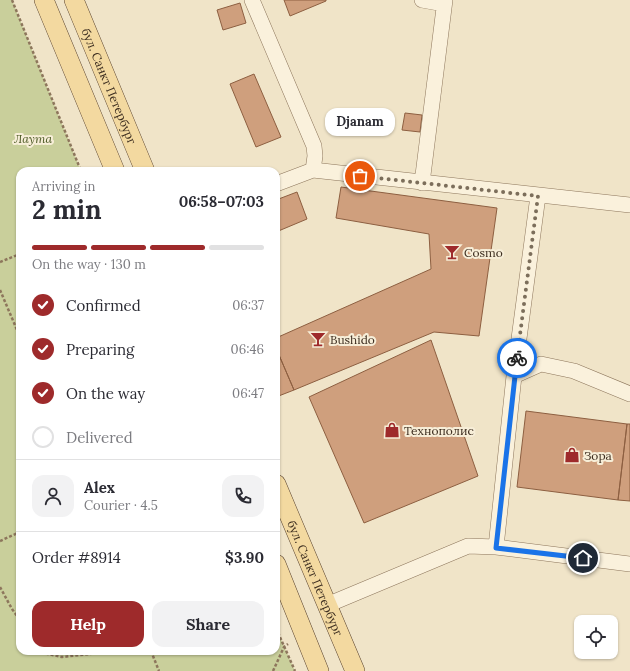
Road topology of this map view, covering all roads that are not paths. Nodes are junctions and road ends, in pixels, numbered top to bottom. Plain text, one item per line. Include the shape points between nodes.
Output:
1 (44, 0) edge
2 (74, 0) edge
3 (252, 0) edge
4 (422, 0) edge
5 (444, 2) edge
6 (112, 167) edge
7 (144, 167) edge
8 (313, 170) junction
9 (280, 182) edge
10 (422, 183) junction
11 (538, 196) junction
12 (630, 205) edge
13 (514, 376) junction
14 (630, 394) edge
15 (280, 493) edge
16 (496, 548) junction
17 (630, 564) edge
18 (280, 574) edge
19 (327, 605) junction
20 (320, 671) edge
21 (355, 671) edge

1 - 6 main road
2 - 7 main road, бул. Санкт Петербург
3 - 8 street via 314,146
4 - 5 street
5 - 10 street
8 - 9 street
8 - 10 street
10 - 11 street
11 - 12 street
11 - 13 street
13 - 14 street via 541,364 574,371
13 - 16 street
15 - 19 main road, бул. Санкт Петербург
16 - 17 street
16 - 19 street via 468,546
18 - 20 main road
19 - 21 main road, бул. Санкт Петербург

